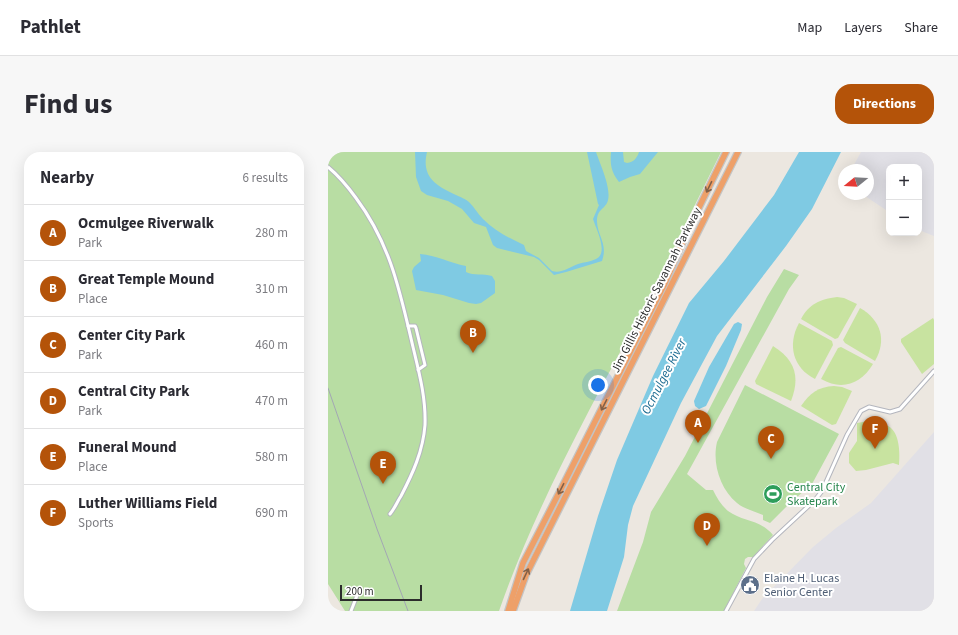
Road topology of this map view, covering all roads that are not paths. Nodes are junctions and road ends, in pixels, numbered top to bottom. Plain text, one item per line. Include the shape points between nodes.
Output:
1 (726, 152) edge
2 (738, 152) edge
3 (328, 167) edge
4 (408, 326) junction
5 (418, 370) junction
6 (934, 371) edge
7 (390, 514) dead end
8 (358, 594) dead end
9 (352, 611) edge
10 (508, 611) edge
11 (513, 611) edge
12 (726, 611) edge

1 -> 10 highway, Jim Gillis Historic Savannah Parkway via 658,297 523,563
11 -> 2 highway, Jim Gillis Historic Savannah Parkway via 526,575
3 - 4 street via 352,192 379,233 394,271
4 - 5 street
4 - 5 street via 416,328 425,365
5 - 7 street via 425,406 422,447 415,468
6 - 12 street via 900,408 890,412 869,407 861,411 843,442 822,491 754,559
8 - 9 street

